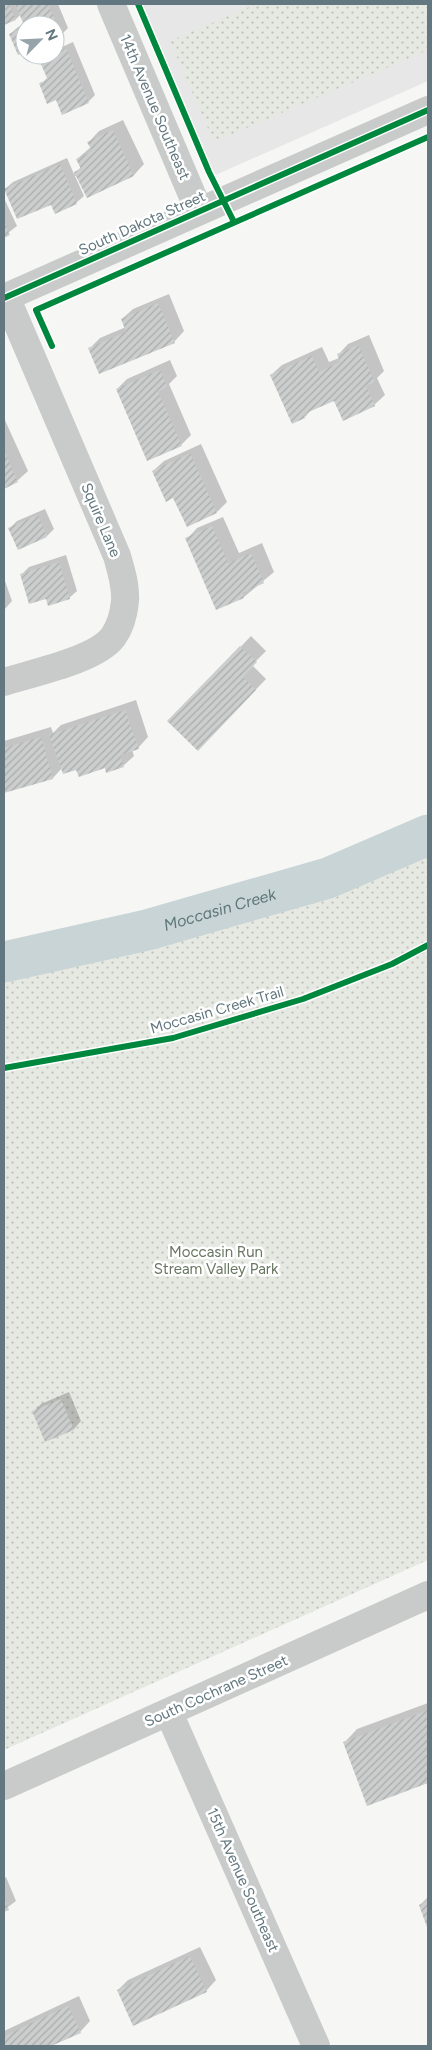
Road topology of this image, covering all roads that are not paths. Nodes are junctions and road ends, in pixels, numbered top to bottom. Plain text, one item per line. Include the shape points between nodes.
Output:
1 (111, 4) edge
2 (428, 110) edge
3 (200, 211) junction
4 (5, 297) edge
5 (4, 682) edge
6 (428, 1595) edge
7 (169, 1713) junction
8 (4, 1786) edge
9 (316, 2046) edge

1 - 3 street, 14th Avenue Southeast
2 - 3 street, South Dakota Street
3 - 4 street, South Dakota Street
4 - 5 street, Squire Lane via 117,556 124,579 125,600 122,619 112,638 99,649
6 - 7 street, South Cochrane Street
7 - 8 street, South Cochrane Street
7 - 9 street, 15th Avenue Southeast

